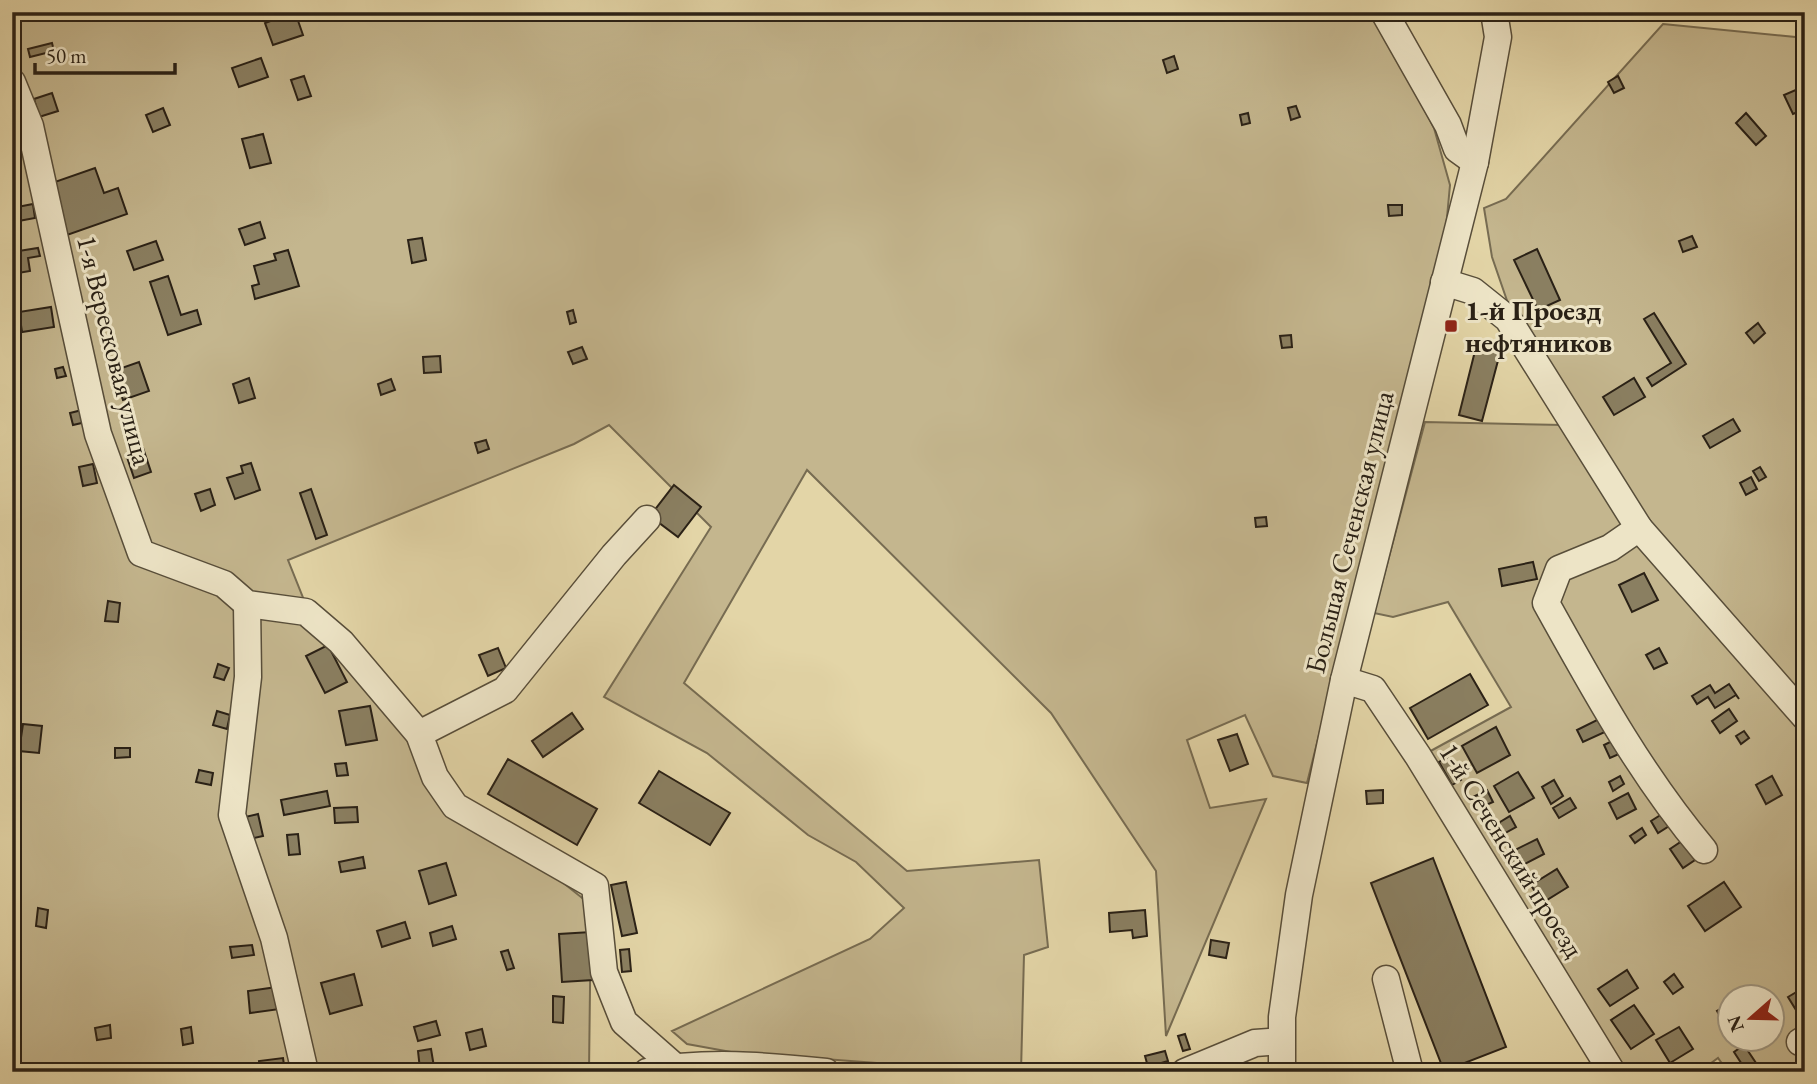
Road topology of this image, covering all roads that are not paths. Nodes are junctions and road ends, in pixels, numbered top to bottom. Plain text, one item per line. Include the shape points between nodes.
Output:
1 (1384, 12) edge
2 (1499, 20) edge
3 (12, 82) edge
4 (1475, 162) junction
5 (1444, 282) junction
6 (647, 519) dead end
7 (1639, 528) junction
8 (247, 604) junction
9 (1343, 680) junction
10 (1805, 717) edge
11 (419, 734) junction
12 (1704, 850) dead end
13 (1386, 979) dead end
14 (1281, 1041) junction
15 (674, 1066) junction
16 (305, 1072) edge
17 (647, 1072) edge
18 (826, 1072) edge
19 (1185, 1072) edge
20 (1282, 1072) edge
21 (1410, 1072) edge
22 (1612, 1072) edge

1 - 4 street via 1457,149
2 - 4 street, Большая Сеченская улица
3 - 8 street, 1-я Вересковая улица via 30,126 97,434 141,553 224,584
4 - 5 street, Большая Сеченская улица
5 - 7 street via 1474,290 1507,319
5 - 9 street, Большая Сеченская улица
6 - 11 street via 505,690
7 - 10 street
7 - 12 street via 1610,548 1559,569 1546,603 1663,801
8 - 11 street via 306,612 341,642
8 - 16 street via 248,677 232,815 274,938
9 - 14 street, Большая Сеченская улица via 1298,895
9 - 22 street, 1-й Сеченский проезд via 1373,689
11 - 15 street via 435,777 455,806 595,886 604,972 624,1022
13 - 21 street
14 - 19 street via 1255,1043
14 - 20 street, Большая Сеченская улица
15 - 17 street
15 - 18 street

